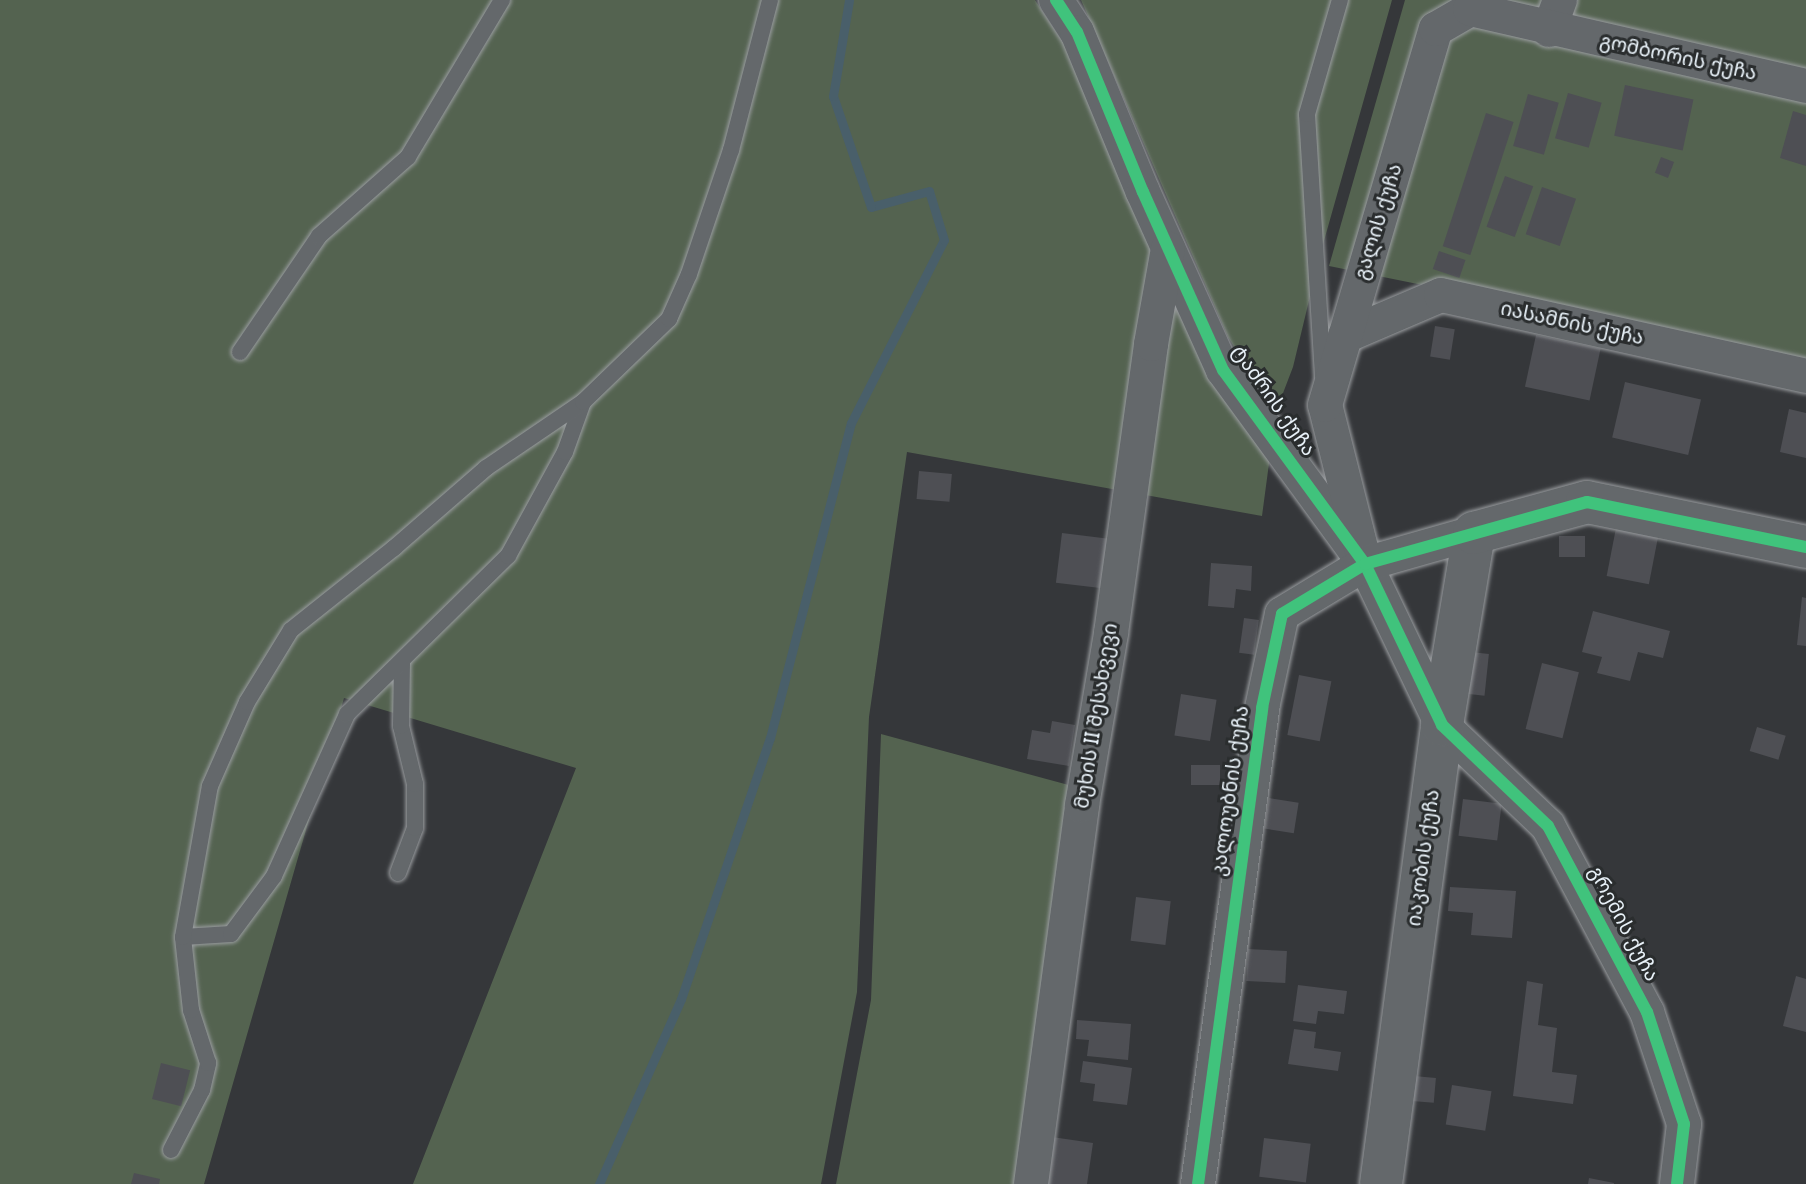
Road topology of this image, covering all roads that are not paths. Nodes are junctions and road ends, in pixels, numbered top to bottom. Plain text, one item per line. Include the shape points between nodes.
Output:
1 (502, 0) edge
2 (770, 0) edge
3 (1056, 0) edge
4 (1340, 0) edge
5 (1554, 15) edge
6 (1806, 86) edge
7 (1168, 249) junction
8 (1345, 336) junction
9 (240, 352) dead end
10 (1806, 376) edge
11 (583, 402) junction
12 (1325, 405) junction
13 (1474, 533) junction
14 (1806, 547) edge
15 (1365, 564) junction
16 (402, 661) junction
17 (1442, 725) junction
18 (398, 873) dead end
19 (183, 937) junction
20 (171, 1150) dead end
21 (1031, 1184) edge
22 (1198, 1184) edge
23 (1381, 1184) edge
24 (1677, 1184) edge

1 - 9 lane via 408,157 319,236
2 - 11 lane via 731,150 669,319
3 - 7 street, ტაძრის ქუჩა via 1077,32
4 - 12 lane via 1307,114
5 - 6 street, გომბორის ქუჩა
5 - 8 street, გალის ქუჩა via 1470,9 1436,29
7 - 15 street, ტაძრის ქუჩა via 1223,370
7 - 21 street, მუხის II შესახვევი via 1082,805
8 - 10 street, იასამნის ქუჩა via 1441,295
8 - 12 street, გალის ქუჩა
11 - 16 lane via 565,452 508,556
11 - 19 lane via 486,468 291,630 247,702 210,786
12 - 15 street
13 - 14 street via 1587,502
13 - 15 street, კალოუბნის ქუჩა
13 - 17 street, იაკობის ქუჩა
15 - 17 street, ტაძრის ქუჩა
15 - 22 street, კალოუბნის ქუჩა via 1282,614 1262,708
16 - 18 lane via 401,726 415,784 415,828
16 - 19 lane via 347,714 274,876 231,934
17 - 23 street, იაკობის ქუჩა
17 - 24 street, გრემის ქუჩა via 1548,826 1647,1012 1684,1124
19 - 20 lane via 191,1010 208,1063 202,1090

